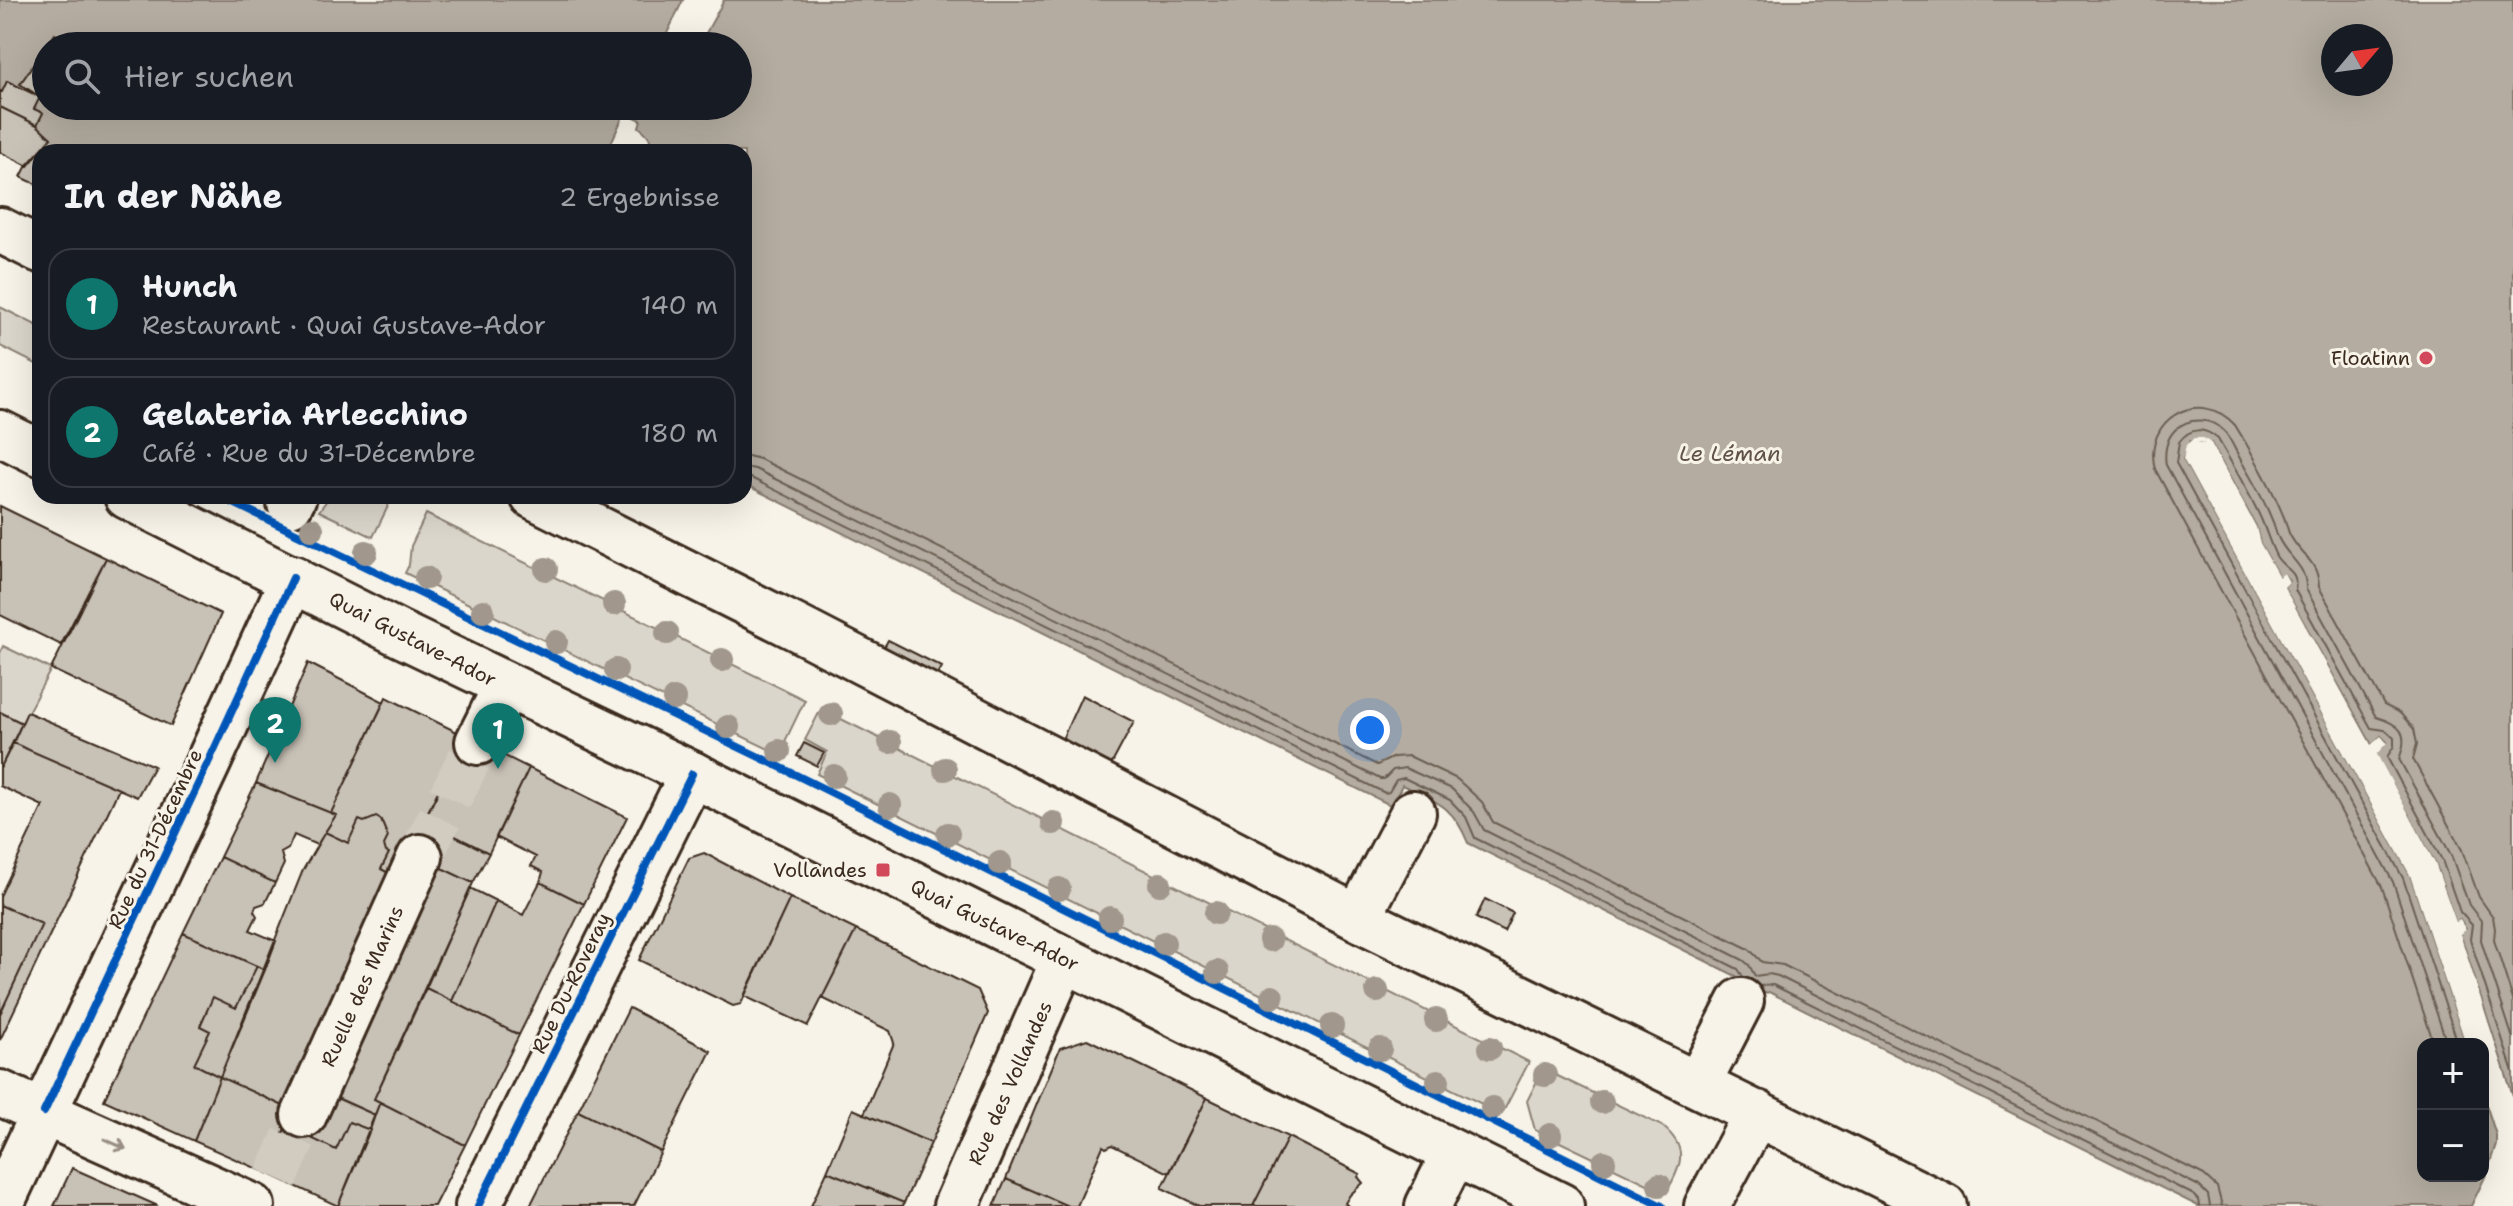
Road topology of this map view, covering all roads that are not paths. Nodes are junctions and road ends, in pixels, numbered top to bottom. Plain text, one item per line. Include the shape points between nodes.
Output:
1 (0, 230) edge
2 (32, 246) edge
3 (0, 433) edge
4 (32, 449) edge
5 (143, 504) edge
6 (549, 504) edge
7 (293, 578) junction
8 (506, 686) junction
9 (478, 742) tunnel mouth
10 (692, 774) junction
11 (1413, 813) dead end
12 (420, 857) tunnel mouth
13 (1358, 918) junction
14 (1064, 959) junction
15 (1741, 1001) dead end
16 (1698, 1084) junction
17 (0, 1093) edge
18 (44, 1112) junction
19 (1757, 1113) junction
20 (304, 1115) tunnel mouth
21 (1454, 1154) junction
22 (264, 1197) edge
23 (0, 1206) edge
24 (478, 1206) edge
25 (956, 1206) edge
26 (1428, 1206) edge
27 (1561, 1206) edge
28 (1707, 1206) edge
29 (1944, 1206) edge

1 - 2 street
3 - 4 street
5 - 7 street, Quai Gustave-Ador
6 - 13 street
7 - 8 street, Quai Gustave-Ador
7 - 18 street, Rue du 31-Décembre
8 - 9 street
8 - 10 street, Quai Gustave-Ador
10 - 14 street, Quai Gustave-Ador
10 - 24 street, Rue Du-Roveray
11 - 13 street
12 - 20 street, Ruelle des Marins
13 - 16 street
14 - 21 street, Quai Gustave-Ador
14 - 25 street, Rue des Vollandes
15 - 16 street
16 - 19 street
17 - 18 street
18 -> 22 street
18 - 23 street, Rue du 31-Décembre
19 - 28 street
19 - 29 street
21 - 26 street
21 - 27 street, Quai Gustave-Ador

